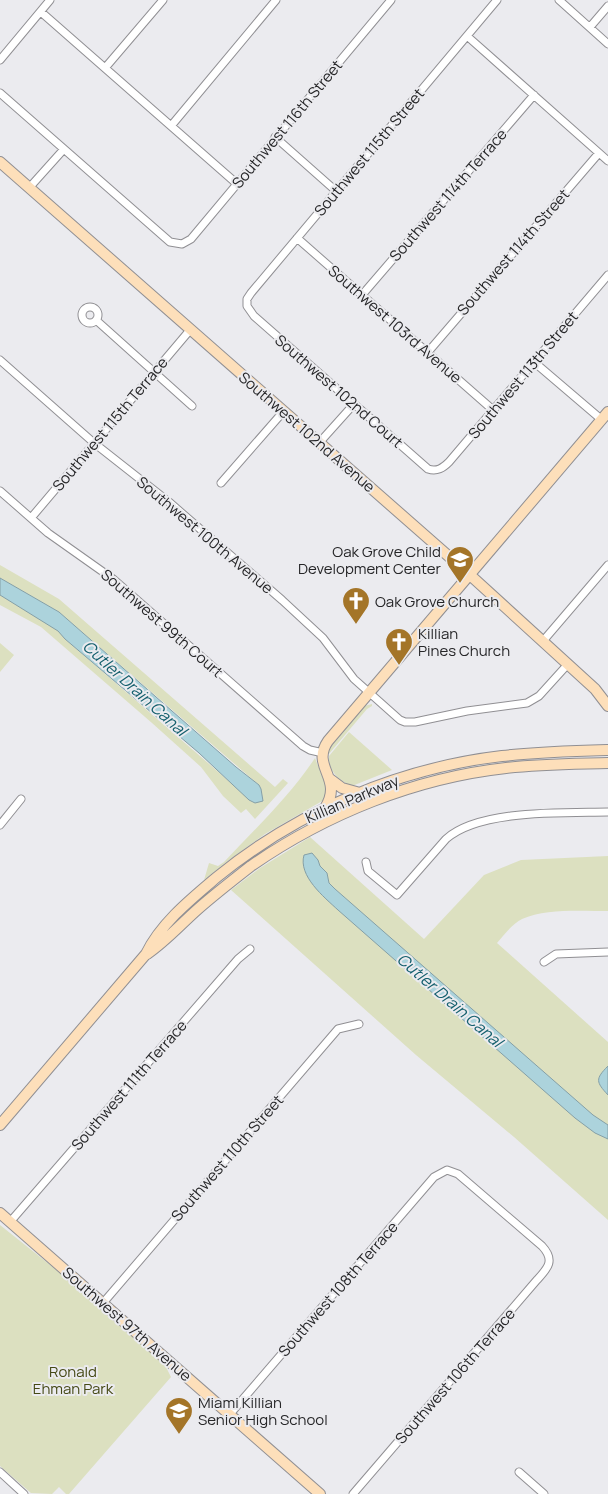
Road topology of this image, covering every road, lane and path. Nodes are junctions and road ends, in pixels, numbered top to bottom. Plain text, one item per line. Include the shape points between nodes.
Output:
1 (50, 0) edge
2 (162, 0) edge
3 (276, 0) edge
4 (391, 0) edge
5 (497, 0) edge
6 (559, 0) edge
7 (608, 6) edge
8 (41, 12) junction
9 (590, 27) junction
10 (467, 36) junction
11 (608, 44) edge
12 (0, 60) edge
13 (105, 68) junction
14 (0, 93) edge
15 (534, 95) junction
16 (171, 126) junction
17 (275, 137) junction
18 (64, 149) junction
19 (599, 153) junction
20 (608, 161) edge
21 (0, 162) edge
22 (236, 184) junction
23 (30, 188) junction
24 (336, 192) junction
25 (297, 238) junction
26 (608, 275) edge
27 (362, 295) junction
28 (247, 306) joint
29 (96, 320) dead end
30 (190, 330) junction
31 (428, 352) junction
32 (0, 360) edge
33 (534, 362) junction
34 (155, 372) junction
35 (354, 404) junction
36 (192, 406) dead end
37 (493, 410) junction
38 (283, 412) junction
39 (605, 416) edge
40 (94, 443) junction
41 (319, 443) junction
42 (435, 470) joint
43 (221, 483) dead end
44 (0, 491) edge
45 (31, 518) junction
46 (608, 565) edge
47 (470, 575) junction
48 (543, 641) junction
49 (568, 664) junction
50 (369, 692) junction
51 (608, 706) edge
52 (608, 750) edge
53 (323, 753) junction
54 (608, 763) edge
55 (330, 779) junction
56 (360, 793) junction
57 (20, 799) dead end
58 (325, 808) junction
59 (608, 812) edge
60 (0, 825) edge
61 (366, 862) dead end
62 (250, 949) dead end
63 (608, 952) edge
64 (146, 954) junction
65 (544, 962) dead end
66 (359, 1024) dead end
67 (0, 1125) edge
68 (449, 1170) joint
69 (0, 1213) edge
70 (10, 1222) junction
71 (103, 1303) junction
72 (230, 1414) junction
73 (0, 1472) edge
74 (519, 1472) dead end
75 (24, 1494) edge
76 (320, 1494) edge
77 (353, 1494) edge
78 (544, 1494) edge

1 - 8 street
2 - 13 street
3 - 16 street
4 - 17 street, Southwest 116th Street
5 - 10 street, Southwest 115th Street
6 - 9 street
7 - 9 street
8 - 12 street
8 - 13 street
9 - 11 street
10 - 15 street
10 - 24 street, Southwest 115th Street
13 - 16 street
14 - 18 street
15 - 19 street
15 - 27 street, Southwest 114th Terrace
16 - 22 street
17 - 22 street, Southwest 116th Street
17 - 24 street
18 - 22 street, Southwest 116th Street via 170,242 180,244 191,239
18 - 23 street
19 - 20 street
19 - 31 street, Southwest 114th Street
21 - 23 street, Southwest 102nd Avenue
23 - 30 street, Southwest 102nd Avenue
24 - 25 street, Southwest 115th Street
25 - 27 street, Southwest 103rd Avenue
25 - 28 street, Southwest 115th Street via 249,296
26 - 33 street, Southwest 113th Street
27 - 31 street, Southwest 103rd Avenue
28 - 35 street, Southwest 102nd Court
29 - 34 street
30 - 34 street, Southwest 115th Terrace
30 - 38 street, Southwest 102nd Avenue
31 - 37 street, Southwest 103rd Avenue
32 - 40 street, Southwest 100th Avenue
33 - 37 street, Southwest 113th Street
33 - 39 street
34 - 36 street
34 - 40 street, Southwest 115th Terrace
35 - 41 street
35 - 42 street, Southwest 102nd Court via 428,469
37 - 42 street, Southwest 113th Street via 444,467
38 - 41 street, Southwest 102nd Avenue
38 - 43 street
39 - 47 street
40 - 45 street, Southwest 115th Terrace
40 - 50 street, Southwest 100th Avenue via 169,502 320,634 349,673
41 - 47 street, Southwest 102nd Avenue
44 - 45 street, Southwest 99th Court
45 - 53 street, Southwest 99th Court via 113,579 302,746
46 - 48 street
47 - 48 street, Southwest 102nd Avenue
47 - 50 street
48 - 49 street, Southwest 102nd Avenue
49 - 50 street, Southwest 100th Avenue via 539,696 527,703 414,722 400,720
49 - 51 street, Southwest 102nd Avenue
50 - 53 street via 328,741
52 - 56 street, Killian Parkway via 480,759 411,774
53 - 55 street via 323,764
54 - 64 street, Killian Parkway via 524,766 476,772 408,789 360,806 297,837 251,866 209,899 162,944
55 - 56 street via 342,788
55 - 58 street via 332,794
56 - 58 street, Killian Parkway
57 - 60 street
58 - 64 street, Killian Parkway via 266,841 219,875 154,938
59 - 61 street via 526,815 474,823 450,835 397,895 368,871
62 - 70 street, Southwest 111th Terrace
63 - 65 street via 556,954
64 - 67 street, Killian Parkway
66 - 71 street, Southwest 110th Street via 338,1029
68 - 72 street, Southwest 108th Terrace via 434,1177
68 - 77 street, Southwest 106th Terrace via 458,1174 542,1246 550,1260 536,1281
69 - 70 street, Southwest 97th Avenue
70 - 71 street, Southwest 97th Avenue
71 - 72 street, Southwest 97th Avenue
72 - 76 street, Southwest 97th Avenue
73 - 75 street
74 - 78 street

